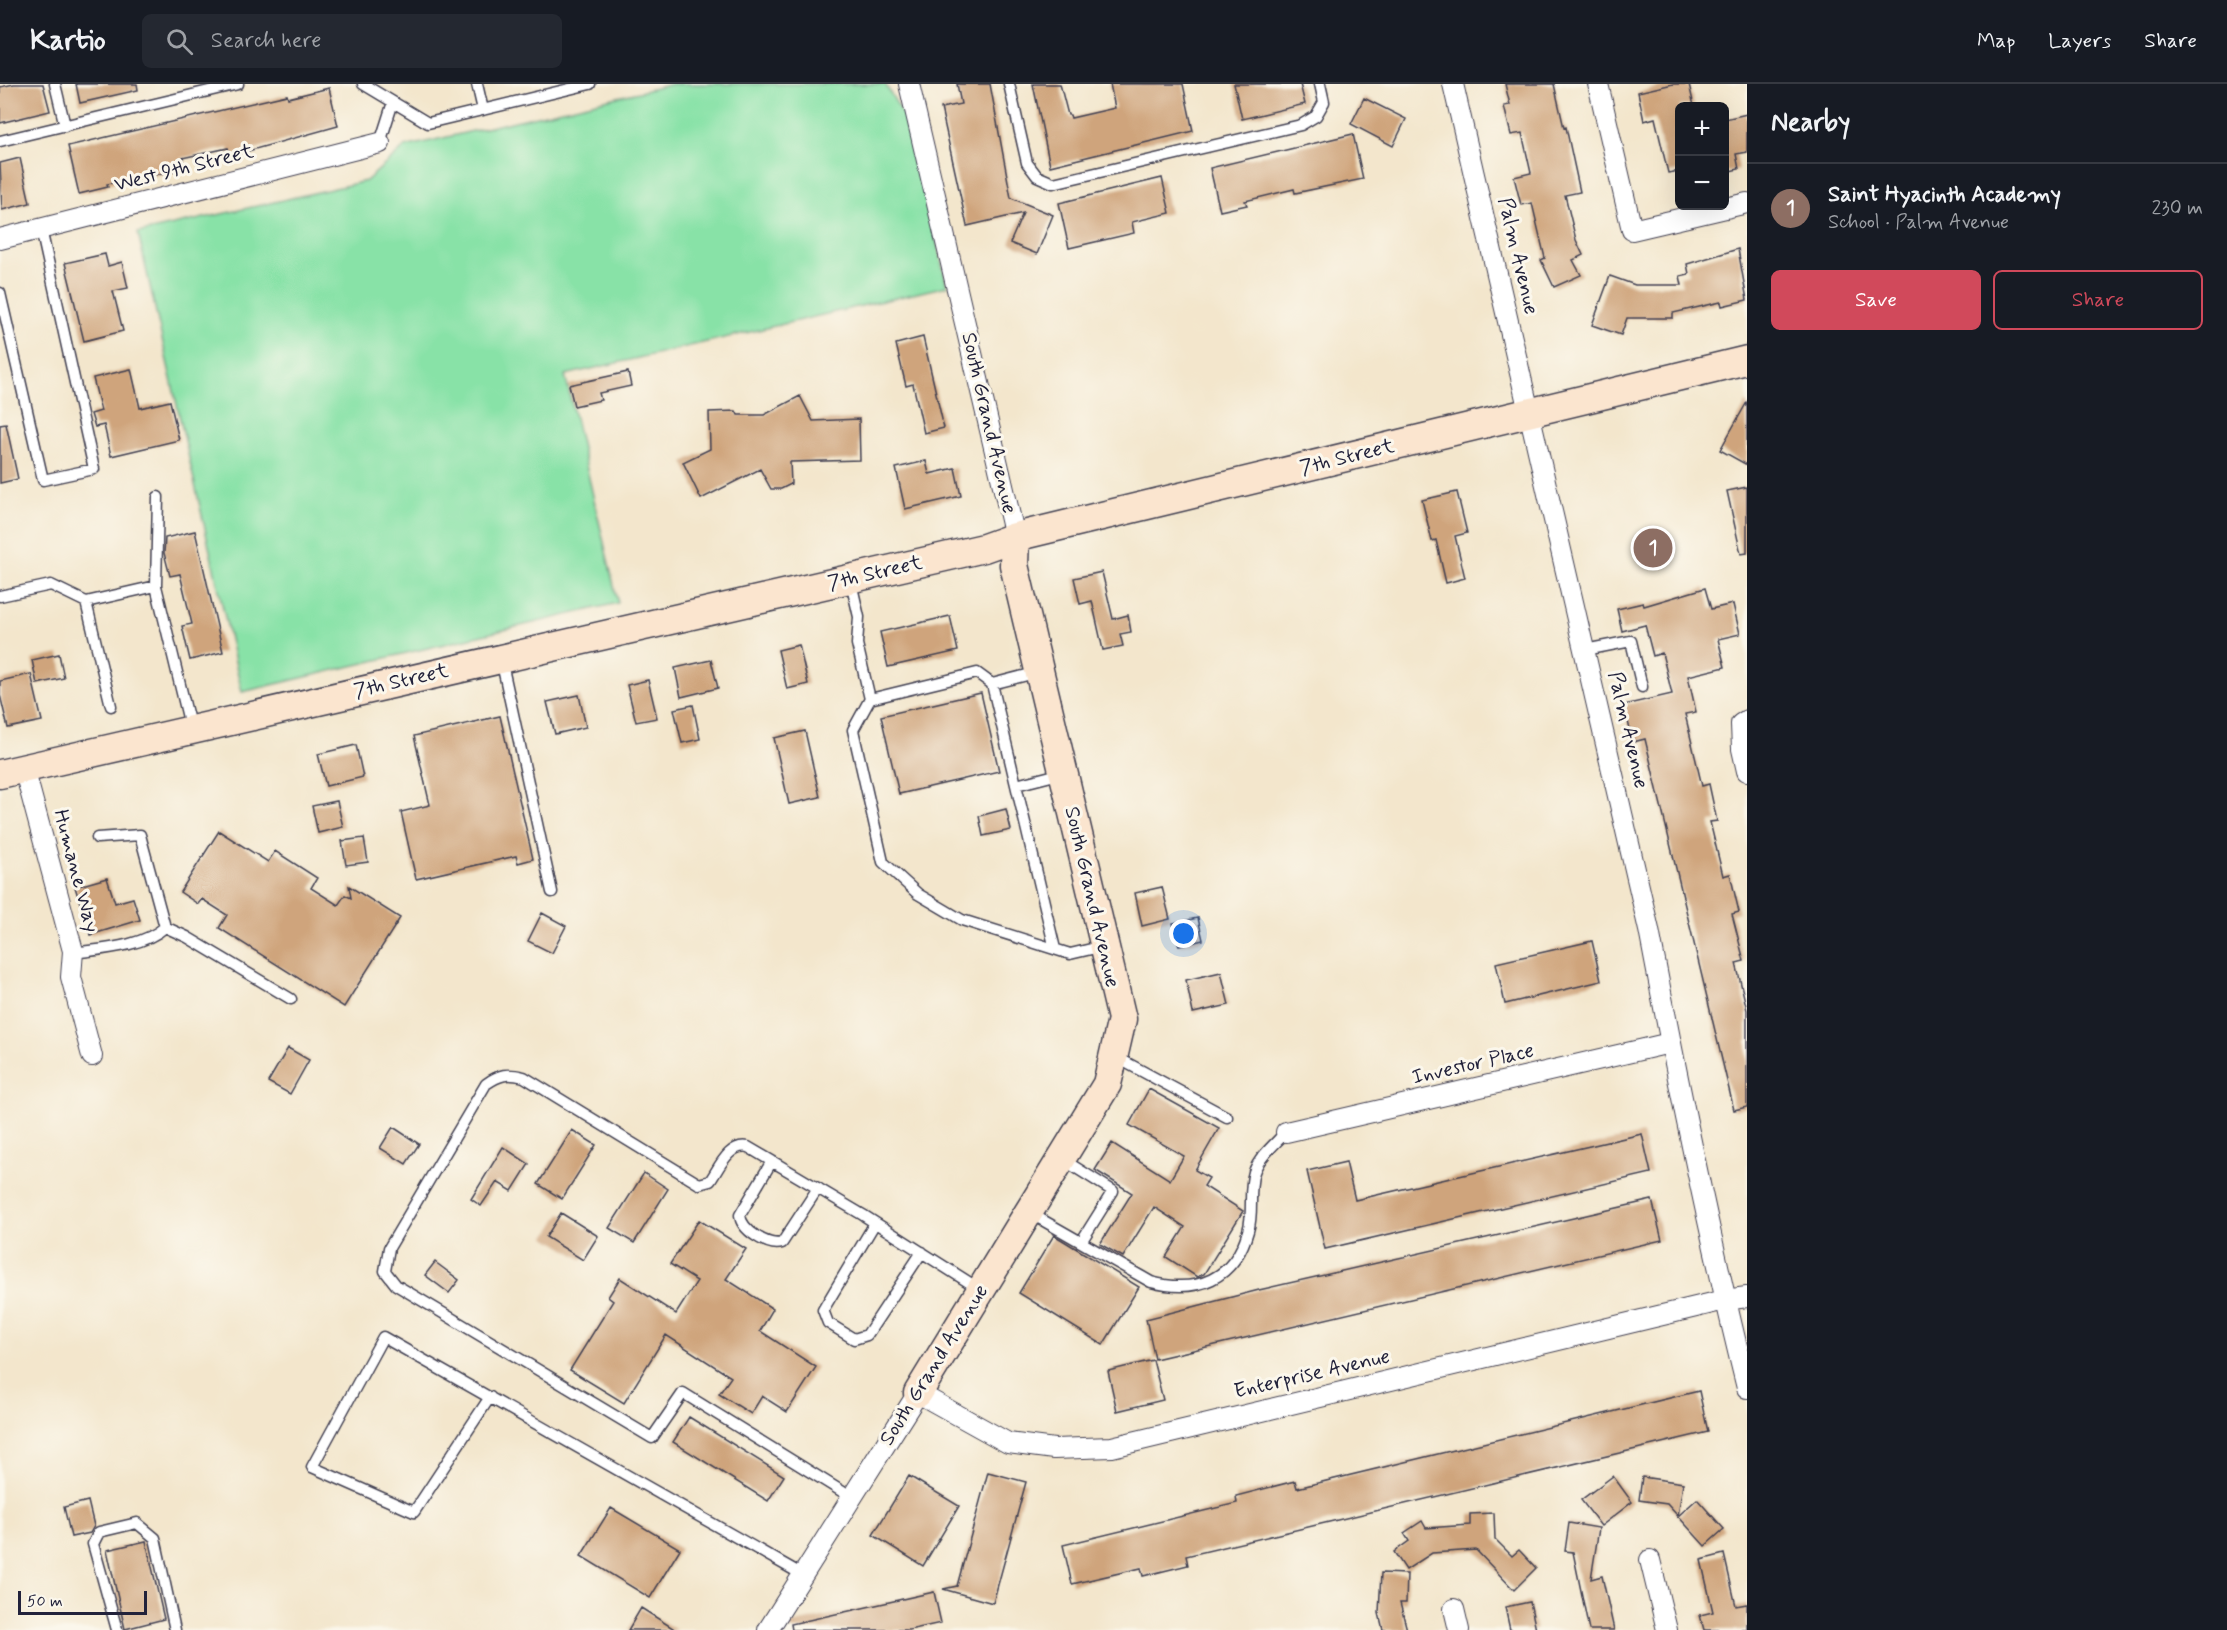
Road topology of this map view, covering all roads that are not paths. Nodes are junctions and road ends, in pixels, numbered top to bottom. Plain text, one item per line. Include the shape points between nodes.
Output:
1 (55, 84) edge
2 (238, 84) edge
3 (363, 84) edge
4 (477, 84) edge
5 (590, 84) edge
6 (909, 84) edge
7 (1009, 84) edge
8 (1320, 84) edge
9 (1453, 84) edge
10 (1598, 84) edge
11 (196, 89) edge
12 (393, 102) junction
13 (483, 110) junction
14 (65, 126) junction
15 (0, 141) edge
16 (380, 143) joint
17 (1747, 203) edge
18 (41, 229) junction
19 (0, 239) edge
20 (0, 293) edge
21 (1747, 360) edge
22 (1531, 412) junction
23 (158, 497) dead end
24 (1015, 537) junction
25 (850, 578) junction
26 (156, 586) junction
27 (0, 596) edge
28 (86, 602) junction
29 (1585, 650) junction
30 (501, 658) junction
31 (1039, 672) junction
32 (992, 684) junction
33 (1642, 687) dead end
34 (870, 699) junction
35 (111, 706) dead end
36 (1744, 722) edge
37 (191, 730) junction
38 (12, 771) edge
39 (1747, 771) edge
40 (1063, 773) junction
41 (1016, 785) junction
42 (97, 838) dead end
43 (552, 892) dead end
44 (165, 927) junction
45 (1104, 946) junction
46 (1055, 949) junction
47 (73, 953) junction
48 (291, 999) dead end
49 (1670, 1043) junction
50 (92, 1056) dead end
51 (1113, 1056) junction
52 (1227, 1117) dead end
53 (1286, 1132) joint
54 (1061, 1159) junction
55 (772, 1161) junction
56 (818, 1188) junction
57 (1029, 1212) junction
58 (875, 1222) junction
59 (1081, 1242) junction
60 (922, 1252) junction
61 (981, 1290) junction
62 (1747, 1297) edge
63 (1725, 1300) junction
64 (1747, 1388) edge
65 (918, 1393) junction
66 (490, 1397) junction
67 (851, 1497) junction
68 (1650, 1560) dead end
69 (803, 1575) junction
70 (1454, 1609) dead end
71 (117, 1630) edge
72 (175, 1630) edge
73 (768, 1630) edge
74 (1459, 1630) edge
75 (1667, 1630) edge

1 - 14 lane
2 - 11 lane
3 - 12 lane
4 - 13 lane
5 - 13 lane
6 - 24 street, South Grand Avenue
7 - 8 lane via 1027,163 1037,176 1053,183 1301,125 1316,116 1324,102
9 - 22 street, Palm Avenue
10 - 17 street via 1632,230
11 - 14 lane
12 - 13 lane via 428,123
12 - 16 lane
14 - 15 lane
16 - 18 street, West 9th Street
18 - 19 street, West 9th Street
18 - 20 lane via 94,469 43,480
21 - 22 street, 7th Street
22 - 24 street, 7th Street
22 - 29 street, Palm Avenue
23 - 26 lane
24 - 25 street, 7th Street via 984,548
24 - 31 street, South Grand Avenue via 1014,565
25 - 30 street, 7th Street
25 - 34 lane via 859,617 857,644
26 - 28 lane
26 - 37 lane
27 - 28 lane via 51,585
28 - 35 lane
29 - 33 lane via 1631,641
29 - 49 street, Palm Avenue via 1649,930
30 - 37 street, 7th Street
30 - 43 lane
31 - 32 lane
31 - 40 street, South Grand Avenue
32 - 34 lane via 977,674
32 - 41 lane
34 - 46 lane via 853,730 883,862 918,894 962,920
36 - 39 street via 1742,749
37 - 38 street, 7th Street
38 - 47 street, Humane Way
40 - 41 lane
40 - 45 street, South Grand Avenue
41 - 46 lane
42 - 44 lane via 140,836
44 - 47 lane via 156,936
44 - 48 lane
45 - 46 lane via 1070,954
45 - 51 street, South Grand Avenue via 1122,1019
47 - 50 street, Humane Way via 71,977
49 - 53 street, Investor Place
49 - 63 street, Palm Avenue
51 - 52 lane
51 - 54 street, South Grand Avenue via 1107,1084
53 - 59 lane via 1254,1171 1248,1231 1233,1263 1218,1277 1192,1287 1151,1282
54 - 57 street, South Grand Avenue
54 - 59 lane via 1113,1191
55 - 56 lane
55 - 56 lane via 740,1218 747,1229 771,1244 786,1239
55 - 67 lane via 739,1147 728,1154 710,1181 699,1184 524,1077 508,1073 497,1076 486,1084 389,1248 385,1270 396,1285 652,1438 683,1394
56 - 58 lane
57 - 59 lane
57 - 61 street, South Grand Avenue
58 - 60 lane
58 - 60 lane via 824,1310 828,1323 854,1339 864,1337
60 - 61 lane
61 - 65 street, South Grand Avenue
62 - 63 street, Enterprise Avenue
63 - 64 street, Palm Avenue
63 - 65 street, Enterprise Avenue via 1112,1447 1054,1449 1008,1443
65 - 67 street, South Grand Avenue
66 - 66 lane via 383,1337 312,1467 414,1512
66 - 69 lane
67 - 69 street, South Grand Avenue
68 - 75 street
69 - 73 street, South Grand Avenue
70 - 74 street
71 - 72 lane via 93,1544 99,1532 138,1523 155,1538

